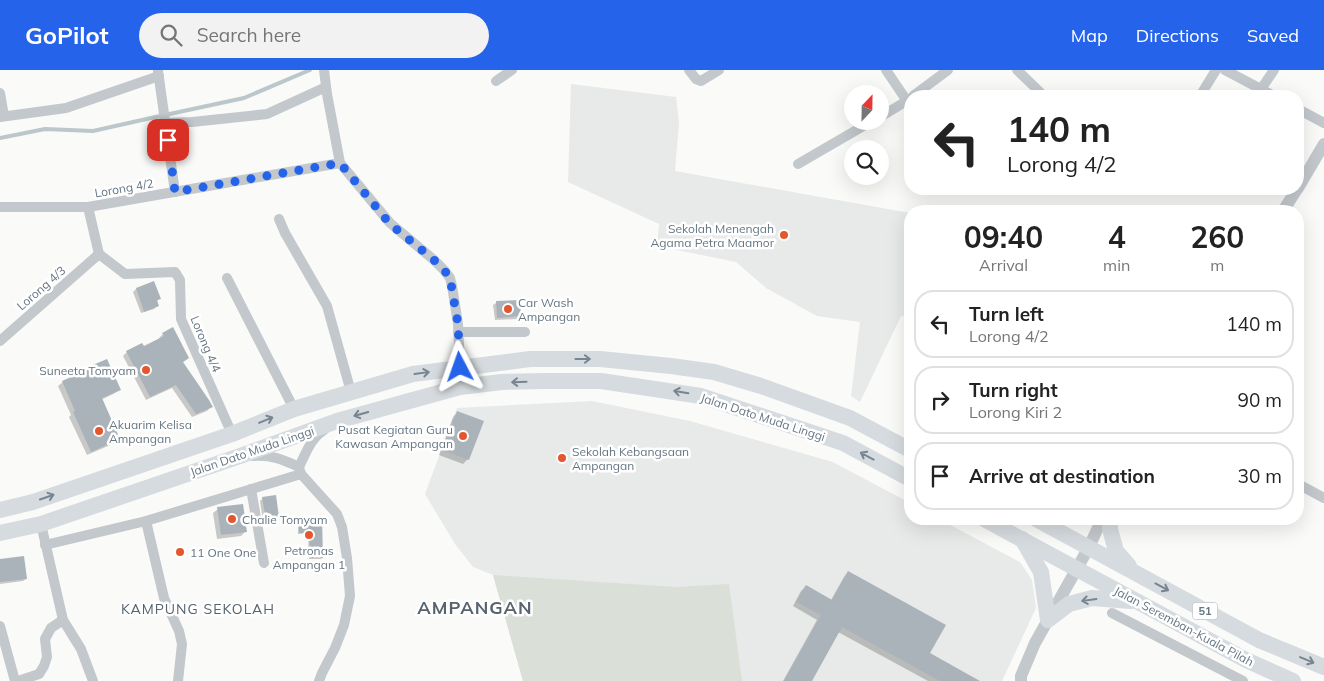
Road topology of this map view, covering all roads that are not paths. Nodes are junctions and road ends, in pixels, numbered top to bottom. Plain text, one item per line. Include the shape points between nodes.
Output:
1 (324, 70) edge
2 (512, 70) edge
3 (688, 70) edge
4 (718, 70) edge
5 (886, 70) edge
6 (948, 70) edge
7 (1017, 70) edge
8 (1216, 70) edge
9 (1225, 70) edge
10 (1274, 70) edge
11 (158, 73) edge
12 (496, 81) dead end
13 (326, 87) junction
14 (1261, 89) joint
15 (922, 90) edge
16 (1038, 90) edge
17 (1204, 90) edge
18 (904, 92) edge
19 (0, 93) edge
20 (904, 103) edge
21 (889, 112) edge
22 (1304, 112) edge
23 (2, 117) edge
24 (166, 123) junction
25 (1324, 123) edge
26 (857, 130) edge
27 (1324, 144) edge
28 (340, 163) junction
29 (798, 164) dead end
30 (1304, 177) edge
31 (175, 192) junction
32 (0, 207) edge
33 (88, 207) junction
34 (279, 219) dead end
35 (99, 254) junction
36 (227, 278) dead end
37 (458, 332) junction
38 (525, 332) dead end
39 (0, 341) edge
40 (460, 367) junction
41 (351, 392) junction
42 (294, 409) junction
43 (338, 421) junction
44 (232, 434) junction
45 (904, 447) edge
46 (240, 456) junction
47 (300, 471) junction
48 (904, 476) edge
49 (1304, 487) edge
50 (251, 489) junction
51 (1324, 498) edge
52 (0, 510) edge
53 (146, 521) junction
54 (41, 524) junction
55 (995, 525) edge
56 (1047, 525) edge
57 (1099, 525) edge
58 (1110, 525) edge
59 (0, 533) edge
60 (1022, 539) junction
61 (45, 544) junction
62 (1089, 547) junction
63 (264, 563) dead end
64 (1076, 569) junction
65 (1136, 573) junction
66 (1136, 601) junction
67 (1112, 613) dead end
68 (63, 620) junction
69 (1048, 620) junction
70 (0, 626) edge
71 (1324, 667) edge
72 (17, 681) edge
73 (93, 681) edge
74 (178, 681) edge
75 (320, 681) edge
76 (1021, 681) edge
77 (1243, 681) edge
78 (1293, 681) edge

1 - 13 street
2 - 12 street
3 - 4 street via 700,81
5 - 18 street
6 - 15 street
7 - 16 street
8 - 17 street
9 - 14 street
10 - 14 street
11 - 23 street via 66,108
11 - 24 street
13 - 24 street via 266,114
13 - 28 street
19 - 23 street
20 - 21 street
22 - 25 street
24 - 31 street
26 - 29 street
27 - 30 street
28 - 31 street, Lorong 4/2
28 - 37 street via 390,224 421,248 450,278
31 - 33 street, Lorong 4/2
32 - 33 street, Lorong 4/2
33 - 35 street
34 - 41 street via 327,306
35 - 39 street, Lorong 4/3
35 - 44 street, Lorong 4/4 via 126,274 175,272 180,280 181,319
36 - 42 street
37 - 38 street
37 - 40 street
41 -> 40 highway, Jalan Dato Muda Linggi via 413,374
40 -> 45 highway, Jalan Dato Muda Linggi via 530,359 600,359 714,372 850,418
41 - 42 highway, Jalan Dato Muda Linggi
44 -> 42 highway, Jalan Dato Muda Linggi
43 - 46 highway, Jalan Dato Muda Linggi
43 - 47 street via 318,434
48 -> 43 highway, Jalan Dato Muda Linggi via 842,443 701,396 601,381 502,382 460,386
52 -> 44 highway, Jalan Dato Muda Linggi via 33,502
46 - 47 street via 268,455 284,460
46 - 54 highway, Jalan Dato Muda Linggi
47 - 50 street
47 - 75 street via 337,514 342,527 350,596 344,625
49 - 51 street
50 - 53 street
50 - 63 street
53 - 61 street
53 - 74 street via 164,598 182,644
54 - 59 highway, Jalan Dato Muda Linggi
54 - 61 street
55 - 60 highway, 51
56 - 62 highway, 51
57 - 62 street
58 - 65 highway via 1116,551
60 - 64 highway, 51
60 - 69 highway via 1041,572
61 - 68 street
62 - 64 street
62 - 65 highway, Jalan Seremban-Kuala Pilah / 51
64 - 66 highway, Jalan Seremban-Kuala Pilah / 51
64 - 69 street
65 -> 71 highway, Jalan Seremban-Kuala Pilah / 51 via 1259,640
66 -> 69 highway via 1092,598 1069,604
66 - 78 highway, Jalan Seremban-Kuala Pilah / 51 via 1246,660
67 - 77 street
68 - 72 street via 51,628 45,639 47,657 39,674
68 - 73 street via 81,649
69 - 76 street via 1035,643
70 - 72 street

